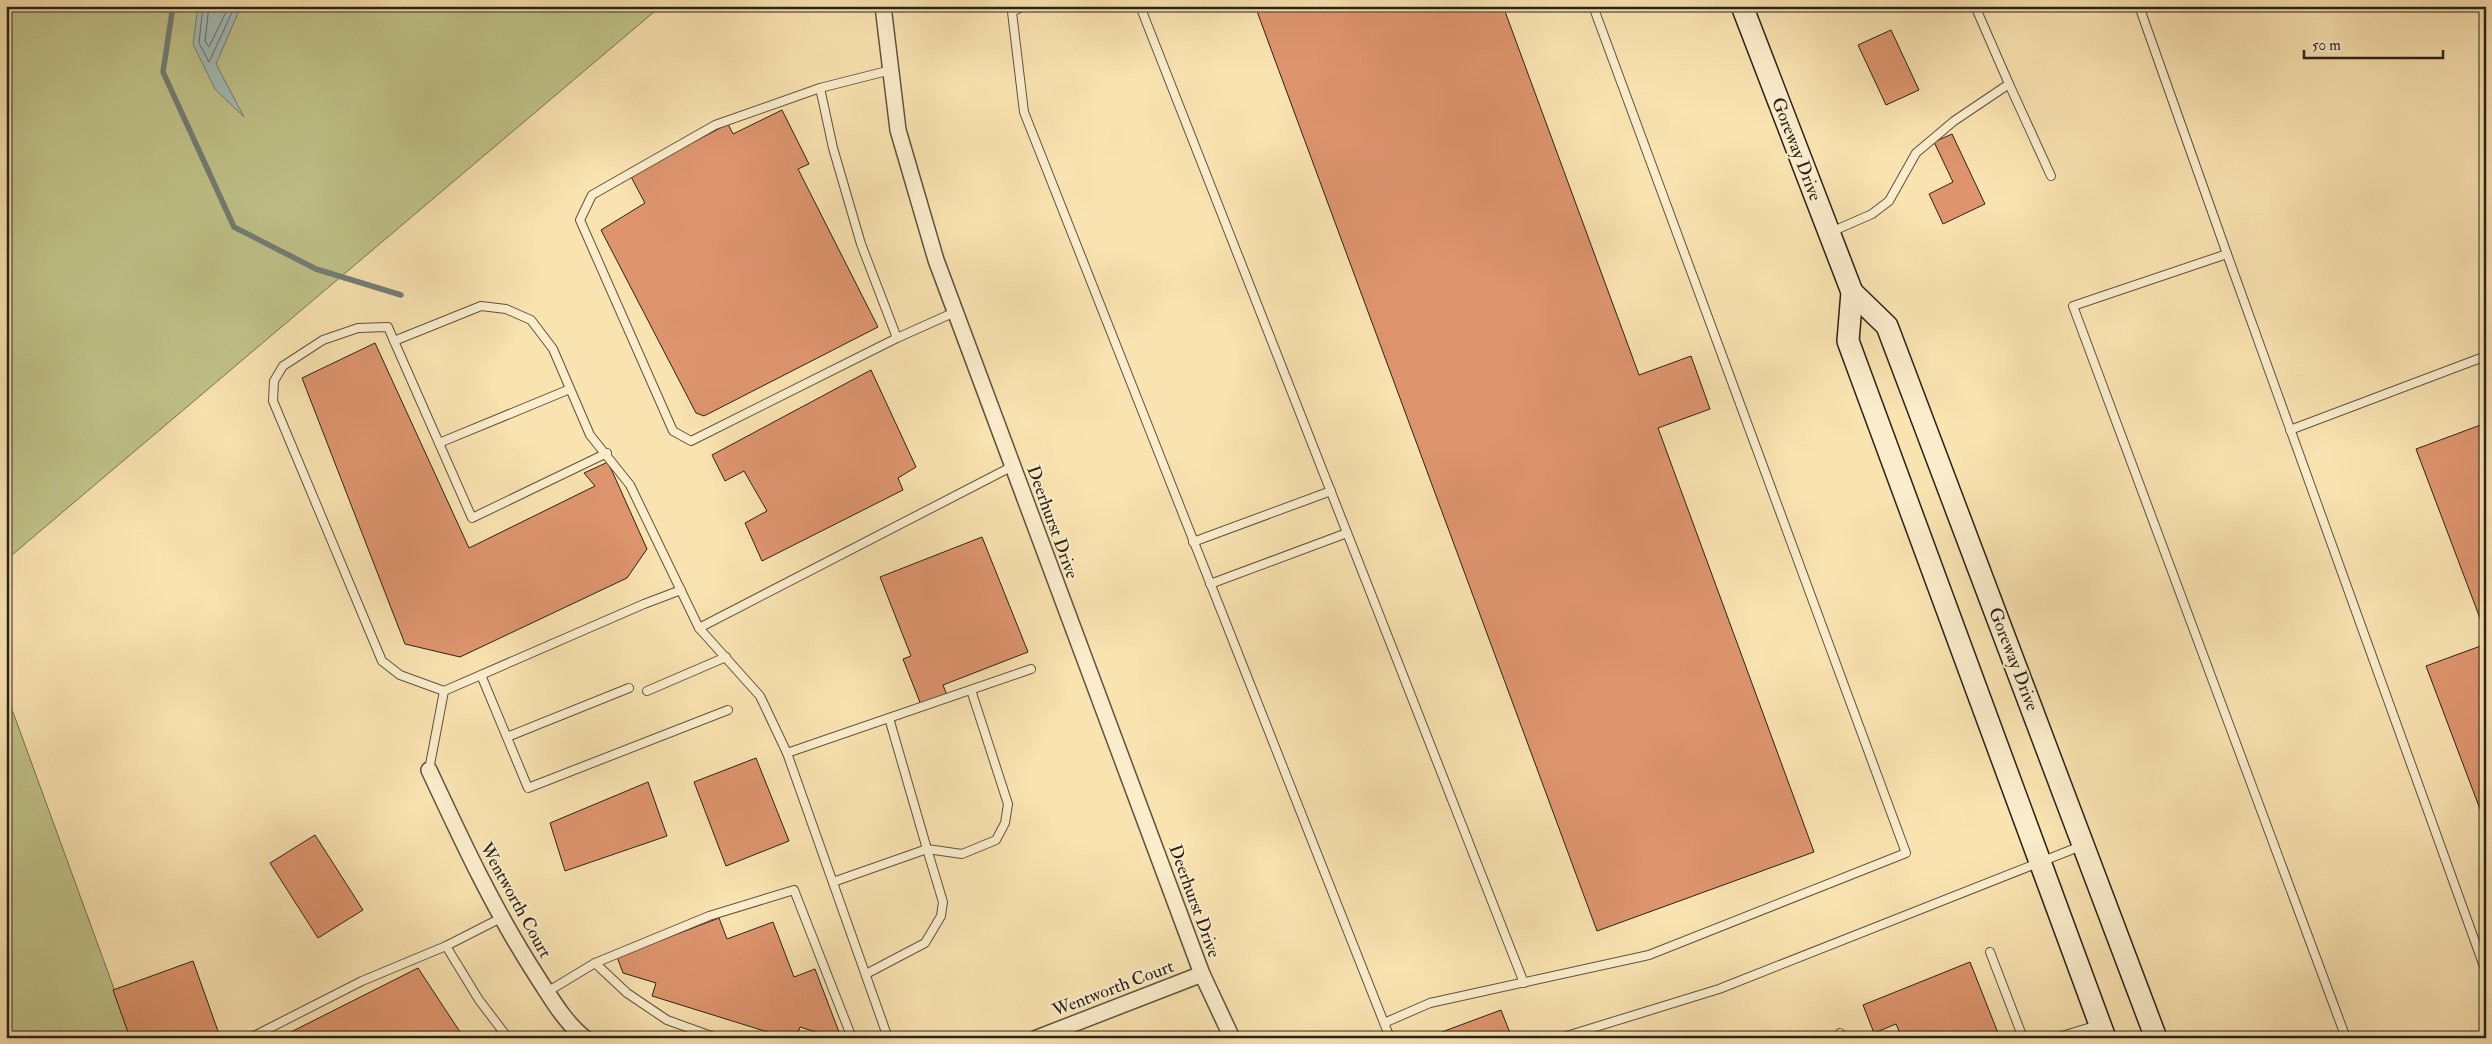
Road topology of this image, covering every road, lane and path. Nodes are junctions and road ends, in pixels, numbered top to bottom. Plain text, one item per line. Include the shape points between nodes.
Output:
1 (883, 6) edge
2 (1024, 6) edge
3 (1140, 6) edge
4 (1593, 6) edge
5 (1742, 6) edge
6 (1975, 6) edge
7 (2139, 6) edge
8 (891, 70) junction
9 (2009, 84) junction
10 (820, 88) junction
11 (2051, 176) dead end
12 (1830, 233) junction
13 (2227, 254) junction
14 (1852, 292) junction
15 (955, 312) junction
16 (897, 338) junction
17 (394, 341) junction
18 (2486, 356) edge
19 (570, 389) junction
20 (2290, 430) junction
21 (439, 443) junction
22 (606, 454) junction
23 (1013, 466) junction
24 (1330, 491) junction
25 (1347, 533) junction
26 (1193, 542) junction
27 (1210, 584) junction
28 (681, 590) junction
29 (699, 628) junction
30 (726, 657) junction
31 (1031, 669) dead end
32 (482, 675) junction
33 (629, 688) dead end
34 (971, 690) junction
35 (444, 691) junction
36 (648, 691) dead end
37 (728, 710) dead end
38 (889, 718) junction
39 (507, 737) junction
40 (787, 753) junction
41 (428, 770) joint
42 (2083, 844) junction
43 (927, 849) junction
44 (2040, 862) junction
45 (833, 882) junction
46 (501, 918) junction
47 (446, 946) junction
48 (1990, 952) dead end
49 (595, 963) junction
50 (2486, 972) edge
51 (866, 974) junction
52 (1202, 974) junction
53 (1524, 983) junction
54 (547, 992) junction
55 (1384, 1023) junction
56 (2103, 1031) edge
57 (250, 1038) edge
58 (508, 1038) edge
59 (585, 1038) edge
60 (717, 1038) edge
61 (852, 1038) edge
62 (888, 1038) edge
63 (1036, 1038) edge
64 (1232, 1038) edge
65 (1390, 1038) edge
66 (1560, 1038) edge
67 (2023, 1038) edge
68 (2055, 1038) edge
69 (2156, 1038) edge
70 (2346, 1038) edge

1 - 8 street, Deerhurst Drive
2 - 26 lane via 1012,12 1024,112
3 - 24 lane
4 - 53 lane via 1906,853 1649,955
5 - 12 main road, Goreway Drive
6 - 9 lane
7 - 13 lane
8 - 10 lane
8 - 15 street, Deerhurst Drive via 898,130 936,260
9 - 11 lane
9 - 12 lane via 1954,121 1916,153 1888,201 1872,214
10 - 16 lane via 861,244
10 - 16 lane via 716,125 592,195 580,220 673,431 691,440
12 - 14 main road, Goreway Drive
13 - 20 lane
13 - 70 lane via 2073,306
14 - 42 main road, Goreway Drive via 1887,326
14 - 44 main road, Goreway Drive via 1848,341
15 - 16 lane
15 - 23 street, Deerhurst Drive
17 - 19 lane via 481,306 506,309 531,320 553,349
17 - 21 lane
17 - 35 lane via 388,327 358,328 323,340 283,366 274,381 273,401 382,661 400,675
18 - 20 lane
19 - 21 lane
19 - 22 lane via 590,435
20 - 50 lane
21 - 22 lane via 472,518
22 - 28 lane via 630,485
23 - 29 lane
23 - 52 street, Deerhurst Drive
24 - 25 lane
24 - 26 lane
25 - 27 lane
25 - 53 lane
26 - 27 lane
27 - 55 lane
28 - 29 lane
28 - 32 lane
29 - 30 lane
30 - 36 lane
30 - 40 lane via 760,696
31 - 34 lane
32 - 35 lane
32 - 39 lane
33 - 39 lane
34 - 38 lane
34 - 43 lane via 1008,804 1005,823 996,840 962,854
35 - 41 lane
37 - 39 lane via 528,788
38 - 40 lane
38 - 43 lane
40 - 45 lane
41 - 46 street, Wentworth Court
42 - 44 lane
42 - 69 main road, Goreway Drive
43 - 45 lane
43 - 51 lane via 943,902 941,916 925,943
44 - 56 main road, Goreway Drive
44 - 66 lane via 1718,989
45 - 51 lane
46 - 47 lane
46 - 54 street, Wentworth Court
47 - 57 lane via 362,980
47 - 58 lane via 479,1000
48 - 67 lane
49 - 54 lane
49 - 60 lane via 627,993 667,1020
49 - 61 lane via 709,916 794,890
51 - 62 lane
52 - 63 street, Wentworth Court
52 - 64 street, Deerhurst Drive
53 - 55 lane via 1430,1003
54 - 59 street, Wentworth Court
55 - 65 lane
56 - 68 lane

